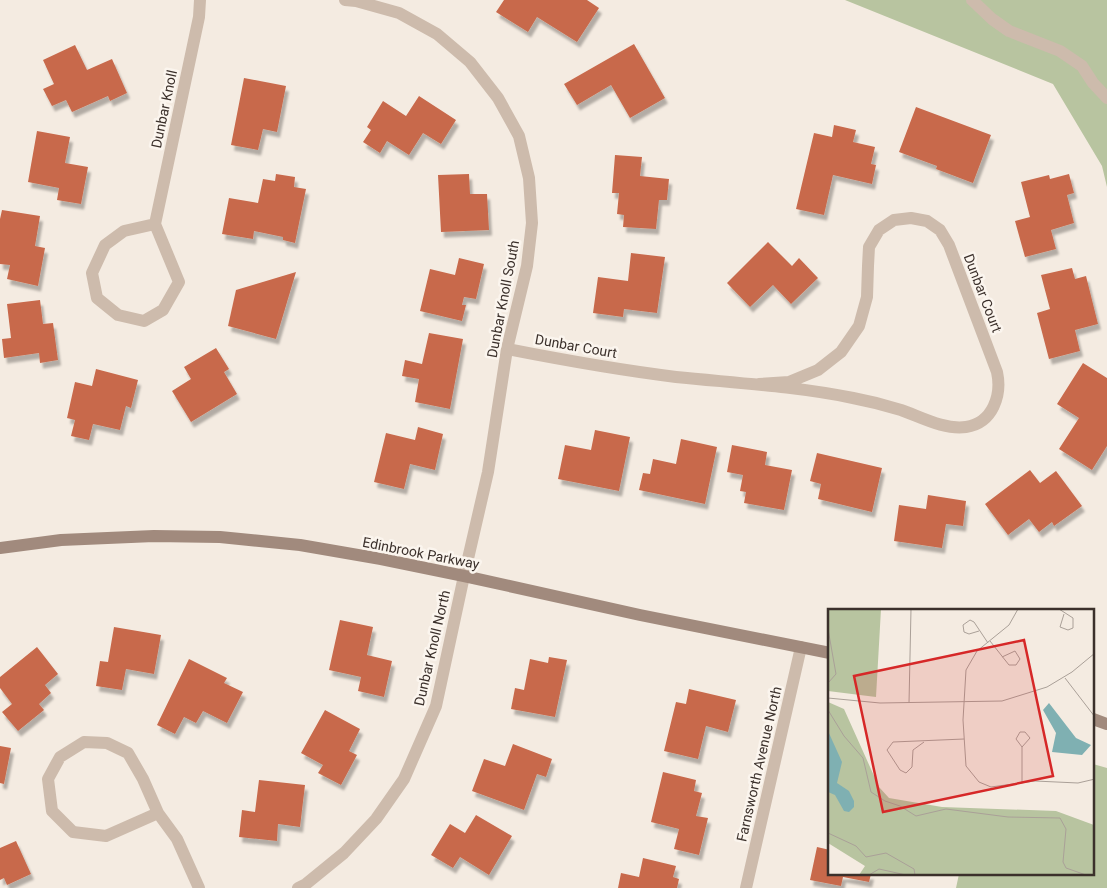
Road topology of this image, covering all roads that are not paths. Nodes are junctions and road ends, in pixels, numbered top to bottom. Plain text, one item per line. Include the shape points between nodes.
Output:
1 (200, 0) edge
2 (345, 0) edge
3 (972, 0) edge
4 (1107, 98) edge
5 (155, 224) junction
6 (508, 349) junction
7 (759, 384) junction
8 (0, 548) edge
9 (464, 576) junction
10 (801, 647) junction
11 (828, 653) edge
12 (1094, 719) edge
13 (1107, 724) edge
14 (158, 813) junction
15 (199, 888) edge
16 (298, 888) edge
17 (746, 888) edge

1 - 5 street, Dunbar Knoll
2 - 6 street, Dunbar Knoll South via 399,13 437,34 470,62 498,98 519,136 529,178 532,223 527,266
3 - 4 street via 1010,31 1060,52 1082,66
5 - 5 street via 179,282 162,310 144,321 118,315 97,298 92,273 105,245 124,230
6 - 7 street, Dunbar Court via 675,377
6 - 9 street, Dunbar Knoll South via 488,472
7 - 7 street, Dunbar Court via 788,382 818,370 841,352 859,326 867,297 869,247 879,230 894,220 911,218 927,221 940,230 949,245 999,382 998,396 988,415 978,424 954,428 854,398
8 - 9 street, Edinbrook Parkway via 61,540 220,537 300,545
9 - 10 street, Edinbrook Parkway
9 - 16 street, Dunbar Knoll North via 436,706 404,779 376,819 344,853
10 - 11 street, Edinbrook Parkway
10 - 17 street, Farnsworth Avenue North
12 - 13 street
14 - 14 street via 128,753 107,743 84,742 60,757 48,779 52,811 74,832 106,836
14 - 15 street via 177,839

